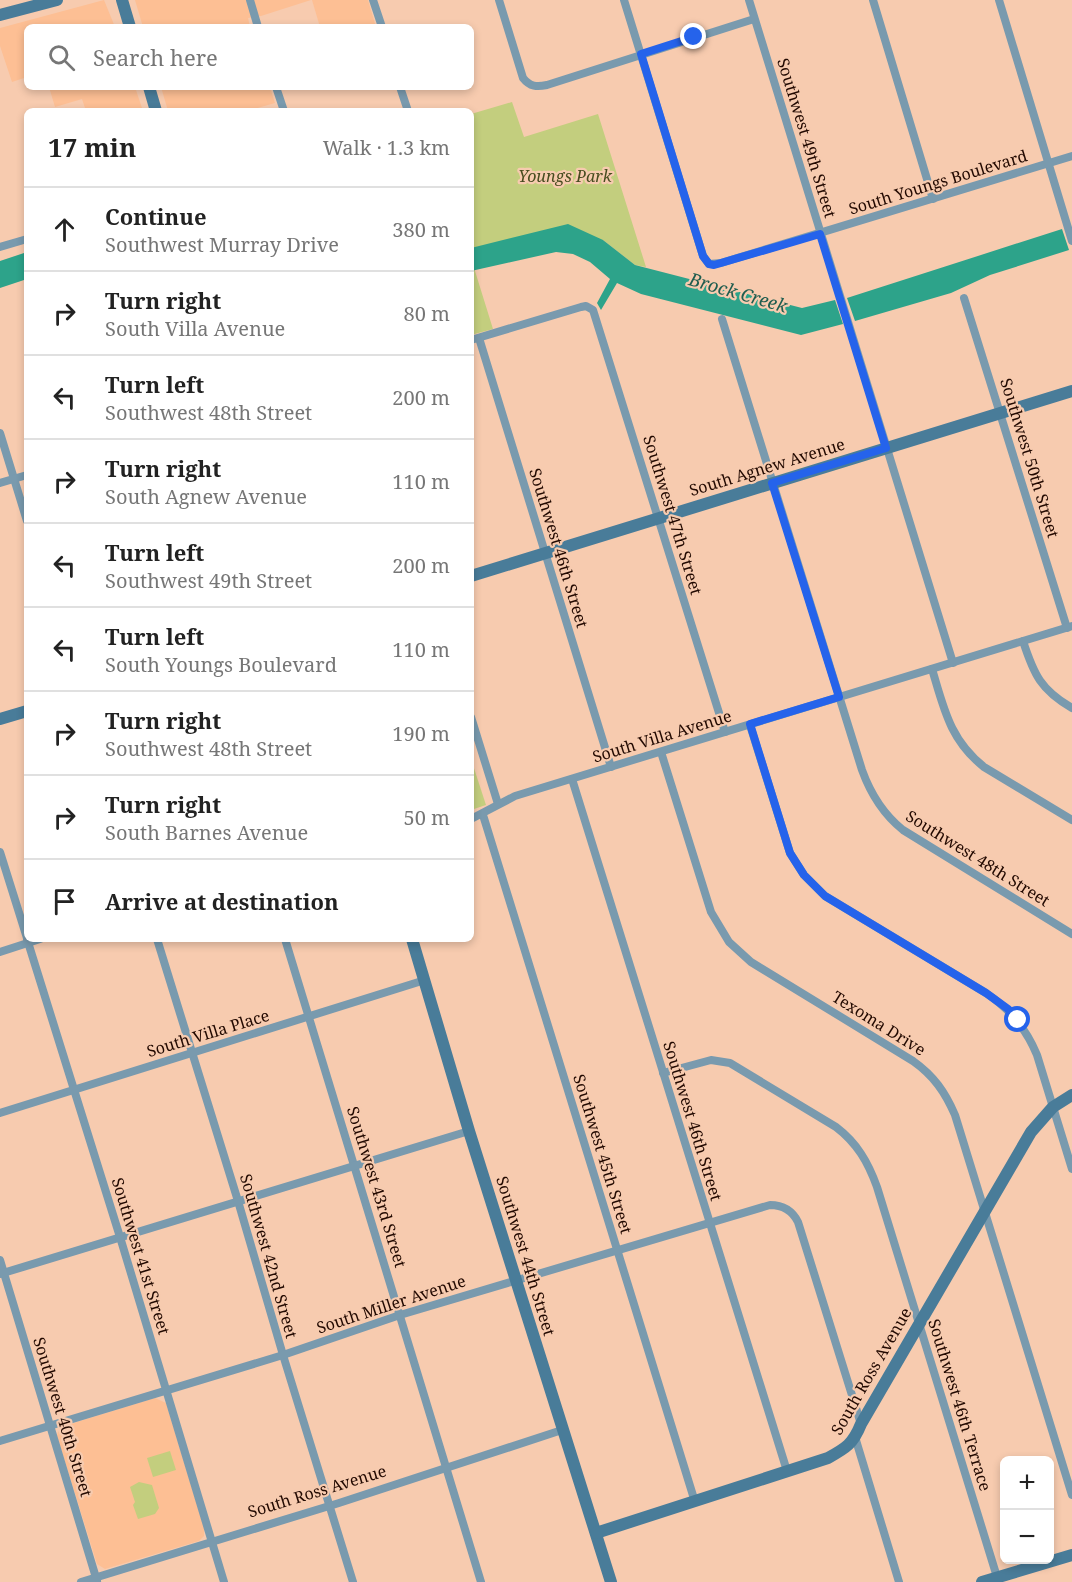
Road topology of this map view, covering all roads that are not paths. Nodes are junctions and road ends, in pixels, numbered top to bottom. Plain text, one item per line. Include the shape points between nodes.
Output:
1 (26, 0) edge
2 (57, 0) edge
3 (122, 0) edge
4 (250, 0) edge
5 (374, 0) edge
6 (499, 0) edge
7 (624, 0) edge
8 (748, 0) edge
9 (873, 0) edge
10 (999, 0) edge
11 (9, 6) edge
12 (0, 15) edge
13 (754, 19) junction
14 (129, 24) edge
15 (257, 24) edge
16 (381, 24) edge
17 (641, 54) junction
18 (150, 90) edge
19 (277, 90) edge
20 (401, 90) edge
21 (155, 108) edge
22 (283, 108) edge
23 (407, 108) edge
24 (1072, 156) edge
25 (1048, 164) junction
26 (933, 199) junction
27 (820, 234) junction
28 (24, 240) edge
29 (1072, 241) edge
30 (0, 247) edge
31 (964, 298) dead end
32 (722, 320) dead end
33 (475, 339) edge
34 (1072, 391) edge
35 (1000, 413) junction
36 (0, 433) edge
37 (886, 448) junction
38 (24, 476) edge
39 (15, 479) junction
40 (0, 483) edge
41 (772, 483) junction
42 (24, 510) edge
43 (658, 517) junction
44 (545, 553) junction
45 (474, 575) edge
46 (1070, 627) edge
47 (1023, 641) junction
48 (953, 663) junction
49 (932, 669) junction
50 (839, 697) junction
51 (1072, 708) edge
52 (24, 712) edge
53 (0, 719) edge
54 (750, 724) junction
55 (474, 727) edge
56 (725, 732) junction
57 (661, 752) junction
58 (611, 767) junction
59 (572, 779) junction
60 (498, 804) junction
61 (483, 815) junction
62 (474, 818) edge
63 (1072, 820) edge
64 (0, 852) edge
65 (24, 927) edge
66 (1072, 934) edge
67 (24, 942) edge
68 (29, 942) edge
69 (158, 942) edge
70 (286, 942) edge
71 (413, 942) edge
72 (0, 952) edge
73 (425, 980) junction
74 (310, 1018) junction
75 (191, 1053) junction
76 (663, 1073) junction
77 (75, 1091) junction
78 (1072, 1095) edge
79 (1053, 1107) junction
80 (0, 1113) edge
81 (469, 1131) junction
82 (354, 1164) junction
83 (1072, 1169) edge
84 (238, 1201) junction
85 (985, 1211) junction
86 (709, 1222) junction
87 (120, 1237) junction
88 (618, 1251) junction
89 (0, 1260) edge
90 (2, 1274) edge
91 (517, 1280) junction
92 (400, 1316) junction
93 (919, 1322) junction
94 (283, 1355) junction
95 (165, 1390) junction
96 (861, 1424) junction
97 (50, 1426) junction
98 (562, 1430) junction
99 (855, 1437) junction
100 (0, 1441) edge
101 (446, 1468) junction
102 (787, 1471) junction
103 (1072, 1495) edge
104 (695, 1502) junction
105 (329, 1505) junction
106 (596, 1533) junction
107 (212, 1542) junction
108 (1072, 1555) edge
109 (997, 1577) junction
110 (96, 1580) edge
111 (81, 1582) edge
112 (224, 1582) edge
113 (353, 1582) edge
114 (481, 1582) edge
115 (611, 1582) edge
116 (899, 1582) edge
117 (982, 1582) edge

1 - 11 street
2 - 11 street
3 - 14 street
4 - 15 street
5 - 16 street
6 - 17 street via 523,78 531,85 547,84
7 - 17 street
8 - 13 street, Southwest 49th Street
9 - 26 street
10 - 25 street
11 - 12 street
13 - 17 street
13 - 27 street, Southwest 49th Street
17 - 27 street, South Youngs Boulevard via 703,256 709,264
18 - 21 street
19 - 22 street
20 - 23 street
24 - 25 street, South Youngs Boulevard
25 - 26 street, South Youngs Boulevard
25 - 29 street
26 - 27 street, South Youngs Boulevard
27 - 37 street, Southwest 49th Street
28 - 30 street
31 - 35 street, Southwest 50th Street
32 - 41 street, Southwest 48th Street
33 - 43 street, Southwest 47th Street via 590,307
33 - 44 street, Southwest 46th Street
34 - 35 street, South Agnew Avenue
35 - 37 street, South Agnew Avenue
35 - 46 street, Southwest 50th Street
36 - 39 street
37 - 41 street, South Agnew Avenue
37 - 48 street, Southwest 49th Street
38 - 39 street
39 - 40 street
39 - 42 street
41 - 43 street, South Agnew Avenue
41 - 50 street, Southwest 48th Street
43 - 44 street, South Agnew Avenue
43 - 56 street, Southwest 47th Street
44 - 45 street, South Agnew Avenue
44 - 58 street, Southwest 46th Street
46 - 47 street, South Villa Avenue
47 - 48 street, South Villa Avenue
47 - 51 street via 1043,686
48 - 49 street, South Villa Avenue
49 - 50 street, South Villa Avenue
49 - 63 street via 950,725 964,749 984,767
50 - 54 street, South Villa Avenue
50 - 66 street, Southwest 48th Street via 867,783 894,823
52 - 53 street
54 - 56 street, South Villa Avenue
54 - 79 street via 786,841 804,875 825,896 1008,1009 1032,1041
55 - 60 street
56 - 57 street, South Villa Avenue
57 - 58 street, South Villa Avenue
57 - 85 street, Texoma Drive via 707,901 722,933 751,962 913,1061 934,1078 955,1115
58 - 59 street, South Villa Avenue
59 - 60 street, South Villa Avenue
59 - 76 street, Southwest 46th Street
60 - 61 street, South Villa Avenue
61 - 62 street, South Villa Avenue
61 - 88 street, Southwest 45th Street
64 - 65 street, Southwest 41st Street
67 - 72 street
68 - 77 street, Southwest 41st Street
69 - 75 street, Southwest 42nd Street
70 - 74 street, Southwest 43rd Street
71 - 73 street, Southwest 44th Street
73 - 74 street, South Villa Place
73 - 81 street, Southwest 44th Street
74 - 75 street, South Villa Place
74 - 82 street, Southwest 43rd Street
75 - 77 street, South Villa Place
75 - 84 street, Southwest 42nd Street
76 - 86 street, Southwest 46th Street
76 - 93 street, Southwest 46th Terrace via 711,1060 730,1063 850,1139 872,1172
77 - 80 street, South Villa Place
77 - 87 street, Southwest 41st Street
78 - 79 street, South Ross Avenue
79 - 83 street
79 - 85 street, South Ross Avenue via 1031,1132
81 - 82 street
81 - 91 street, Southwest 44th Street
82 - 84 street
82 - 92 street, Southwest 43rd Street
84 - 87 street
84 - 94 street, Southwest 42nd Street
85 - 93 street, South Ross Avenue
85 - 103 street, Texoma Drive
86 - 88 street, South Miller Avenue
86 - 96 street, South Miller Avenue via 770,1205 792,1213 800,1227
86 - 102 street, Southwest 46th Street
87 - 90 street
87 - 95 street, Southwest 41st Street
88 - 91 street, South Miller Avenue
88 - 104 street, Southwest 45th Street
89 - 90 street, Southwest 40th Street
90 - 97 street, Southwest 40th Street
91 - 92 street, South Miller Avenue
91 - 98 street, Southwest 44th Street
92 - 94 street, South Miller Avenue
92 - 101 street, Southwest 43rd Street
93 - 96 street, South Ross Avenue
93 - 109 street, Southwest 46th Terrace
94 - 95 street, South Miller Avenue
94 - 105 street, Southwest 42nd Street
95 - 97 street, South Miller Avenue
95 - 107 street, Southwest 41st Street
96 - 99 street, South Ross Avenue
97 - 100 street, South Miller Avenue
97 - 110 street, Southwest 40th Street
98 - 101 street, South Ross Avenue
98 - 106 street, Southwest 44th Street
99 - 102 street, South Ross Avenue via 846,1448 828,1458
99 - 116 street
101 - 105 street, South Ross Avenue
101 - 114 street, Southwest 43rd Street
102 - 104 street, South Ross Avenue
104 - 106 street, South Ross Avenue
105 - 107 street, South Ross Avenue
105 - 113 street, Southwest 42nd Street
106 - 115 street, Southwest 44th Street
107 - 110 street, South Ross Avenue
107 - 112 street, Southwest 41st Street
108 - 109 street
109 - 117 street
110 - 111 street, South Ross Avenue

